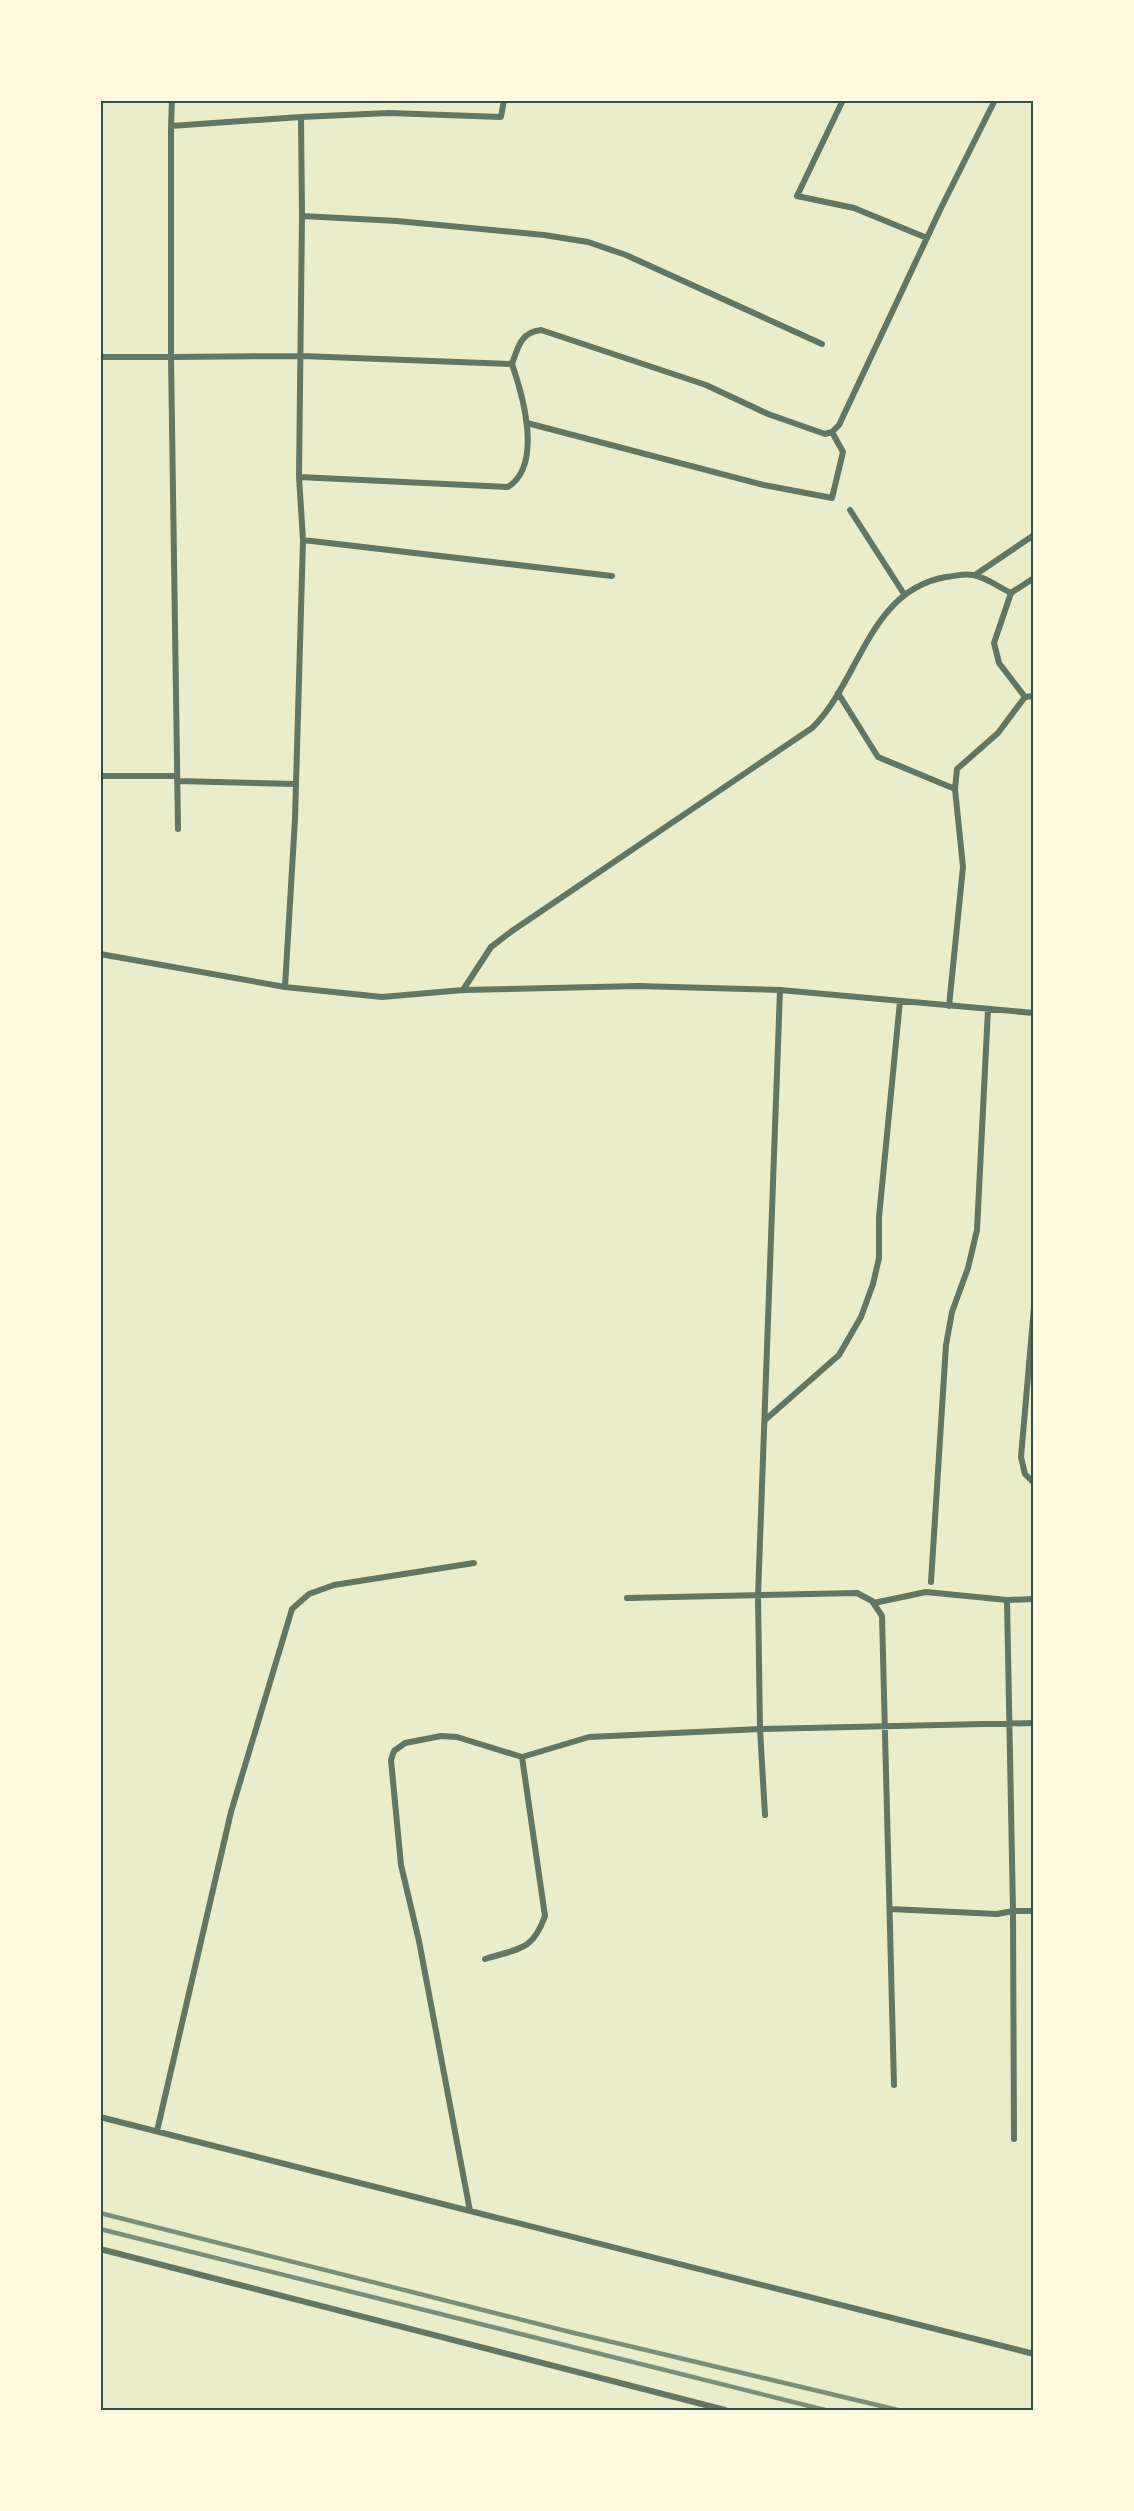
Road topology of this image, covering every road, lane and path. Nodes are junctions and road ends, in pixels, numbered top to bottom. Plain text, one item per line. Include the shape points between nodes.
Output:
1 (172, 100) edge
2 (504, 100) edge
3 (843, 100) edge
4 (995, 100) edge
5 (301, 117) junction
6 (171, 126) junction
7 (302, 216) junction
8 (927, 238) junction
9 (822, 344) dead end
10 (302, 356) junction
11 (100, 357) edge
12 (171, 357) junction
13 (512, 364) junction
14 (526, 423) junction
15 (832, 432) junction
16 (299, 477) junction
17 (850, 510) dead end
18 (1034, 535) edge
19 (303, 540) junction
20 (975, 575) junction
21 (612, 576) dead end
22 (1034, 578) edge
23 (1011, 593) junction
24 (904, 594) junction
25 (838, 693) junction
26 (1034, 696) edge
27 (1025, 697) junction
28 (100, 776) edge
29 (177, 779) junction
30 (296, 784) junction
31 (955, 789) junction
32 (178, 829) dead end
33 (100, 954) edge
34 (285, 987) junction
35 (463, 990) junction
36 (780, 990) junction
37 (900, 1001) junction
38 (949, 1005) junction
39 (988, 1009) junction
40 (1034, 1013) edge
41 (1034, 1306) edge
42 (765, 1420) junction
43 (1034, 1483) edge
44 (474, 1563) dead end
45 (931, 1582) dead end
46 (758, 1596) junction
47 (627, 1598) dead end
48 (1034, 1599) edge
49 (1007, 1600) junction
50 (874, 1603) junction
51 (1034, 1723) edge
52 (1010, 1724) junction
53 (886, 1726) junction
54 (760, 1729) junction
55 (522, 1757) junction
56 (765, 1815) dead end
57 (890, 1909) junction
58 (1013, 1911) junction
59 (1034, 1911) edge
60 (485, 1959) dead end
61 (894, 2085) dead end
62 (100, 2117) edge
63 (157, 2131) junction
64 (1014, 2139) dead end
65 (470, 2211) junction
66 (100, 2249) edge
67 (1034, 2354) edge
68 (725, 2410) edge

1 - 6 street
2 - 5 street via 501,117 389,112
3 - 8 street via 797,196 854,208
4 - 8 street
5 - 6 street
5 - 7 street
6 - 12 street
7 - 9 street via 397,221 588,242 626,255
7 - 10 street
8 - 15 street via 839,425
10 - 12 street
10 - 13 street
10 - 16 street
11 - 12 street
12 - 29 street
13 - 14 street via 523,396
13 - 15 street via 525,335 542,330 706,385 768,414 825,434
14 - 15 street via 764,485 831,498 843,452
14 - 16 street via 522,474 508,487
16 - 19 street
17 - 24 street
18 - 20 street
19 - 21 street
19 - 30 street
20 - 23 street
20 - 24 street via 933,579
22 - 23 street
23 - 27 street via 994,643 999,663
24 - 25 street via 855,659
25 - 31 street via 878,757
25 - 35 street via 812,728 491,947
26 - 27 street
27 - 31 street via 998,734 957,769
28 - 29 street
29 - 30 street
29 - 32 street
30 - 34 street
31 - 38 street via 963,867
33 - 34 street
34 - 35 street via 382,997
35 - 36 street via 638,986
36 - 37 street
36 - 42 street
37 - 38 street
37 - 42 street via 879,1217 879,1258 873,1284 861,1317 839,1355
38 - 39 street
39 - 40 street
39 - 45 street via 980,1201 968,1268 952,1312 946,1345
41 - 43 street via 1021,1457 1025,1474
42 - 46 street
44 - 63 street via 334,1585 309,1594 292,1609 231,1812
46 - 47 street
46 - 50 street via 857,1593
46 - 54 street
48 - 49 street
49 - 50 street via 926,1592
49 - 52 street
50 - 53 street via 882,1616
51 - 52 street
52 - 53 street
52 - 58 street
53 - 54 street
53 - 57 street
54 - 55 street via 590,1737
54 - 56 street
55 - 60 street via 545,1916 530,1945
55 - 65 street via 457,1737 441,1736 405,1743 394,1751 391,1760 401,1865
57 - 58 street via 997,1914
57 - 61 street
58 - 59 street
58 - 64 street
62 - 63 street
63 - 65 street
65 - 67 street
66 - 68 street

